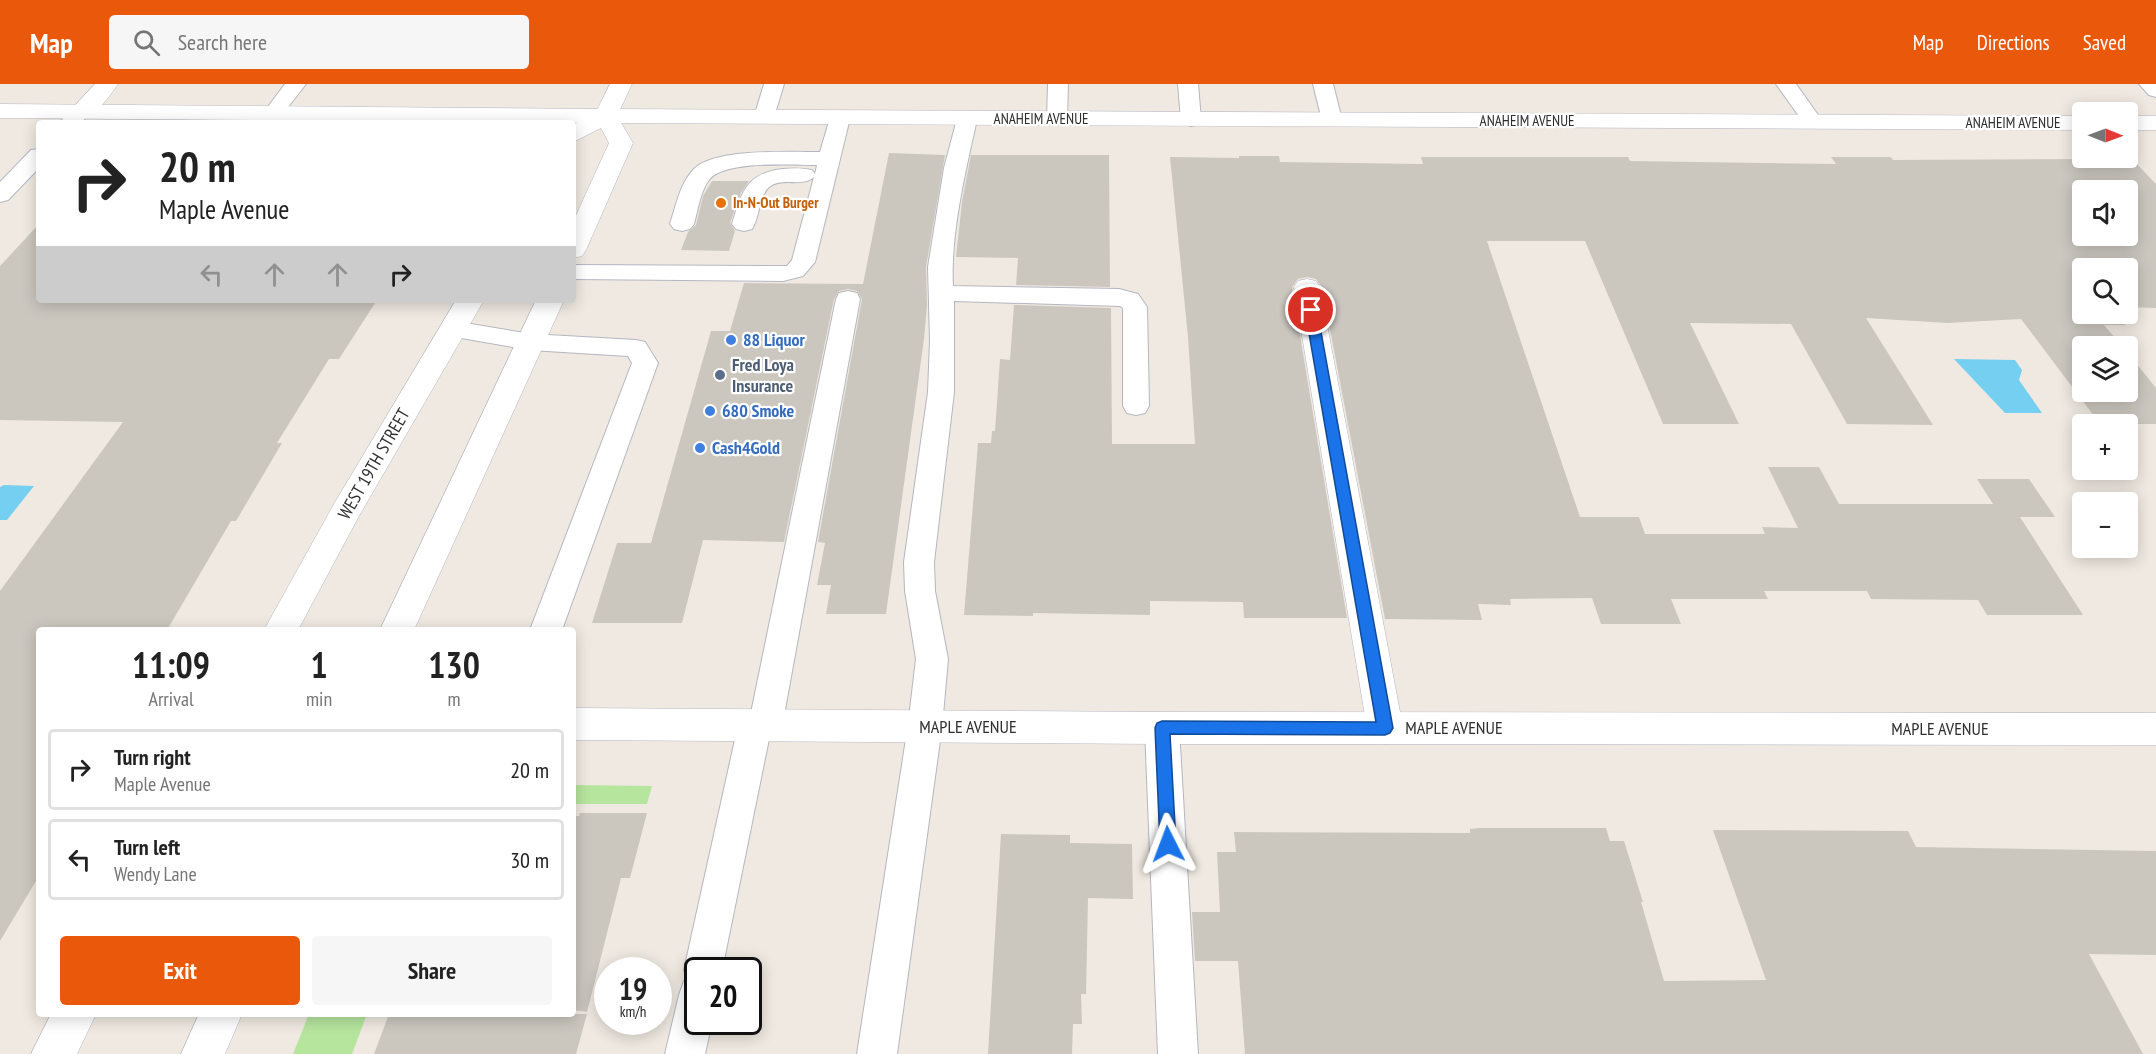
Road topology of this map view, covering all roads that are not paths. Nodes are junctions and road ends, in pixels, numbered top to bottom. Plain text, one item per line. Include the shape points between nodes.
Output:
1 (107, 84) edge
2 (296, 84) edge
3 (621, 84) edge
4 (774, 84) edge
5 (1058, 84) edge
6 (1188, 84) edge
7 (1323, 84) edge
8 (1786, 84) edge
9 (2149, 84) edge
10 (2156, 91) edge
11 (0, 111) edge
12 (273, 112) junction
13 (606, 116) junction
14 (76, 117) edge
15 (764, 117) junction
16 (840, 118) junction
17 (967, 119) junction
18 (1057, 119) junction
19 (1191, 120) junction
20 (1332, 120) junction
21 (1813, 122) junction
22 (2072, 123) edge
23 (2138, 123) edge
24 (2156, 123) edge
25 (576, 133) edge
26 (36, 158) edge
27 (827, 167) junction
28 (0, 195) edge
29 (682, 224) dead end
30 (744, 224) dead end
31 (576, 243) edge
32 (672, 250) dead end
33 (576, 272) edge
34 (664, 272) junction
35 (1307, 287) dead end
36 (940, 293) junction
37 (849, 299) dead end
38 (468, 303) edge
39 (549, 303) edge
40 (453, 329) junction
41 (530, 342) junction
42 (1136, 406) dead end
43 (283, 627) edge
44 (398, 627) edge
45 (547, 627) edge
46 (576, 724) edge
47 (760, 726) junction
48 (925, 726) junction
49 (1162, 728) junction
50 (1385, 728) junction
51 (2156, 729) edge
52 (706, 957) edge
53 (73, 1017) edge
54 (220, 1017) edge
55 (689, 1035) edge
56 (53, 1054) edge
57 (203, 1054) edge
58 (685, 1054) edge
59 (877, 1054) edge
60 (1178, 1054) edge

1 - 14 street
2 - 12 lane
3 - 13 street
4 - 15 lane
5 - 18 lane
6 - 19 lane
7 - 20 lane
8 - 21 lane
9 - 10 lane
11 - 14 street, ANAHEIM AVENUE
12 - 13 street, ANAHEIM AVENUE
12 - 14 street, ANAHEIM AVENUE
13 - 15 street, ANAHEIM AVENUE
13 - 25 street
13 - 31 street via 621,143
15 - 16 street, ANAHEIM AVENUE
16 - 17 street, ANAHEIM AVENUE
16 - 27 lane
17 - 18 street, ANAHEIM AVENUE
17 - 36 lane via 955,168 940,267
18 - 19 street, ANAHEIM AVENUE
19 - 20 street, ANAHEIM AVENUE
20 - 21 street, ANAHEIM AVENUE
21 - 22 street, ANAHEIM AVENUE
23 - 24 street
26 - 28 lane
27 - 29 lane via 743,161 710,168 703,173
27 - 30 lane via 765,180 754,190
27 - 34 lane via 803,262 795,271 783,274 732,262
32 - 34 lane
33 - 34 lane
35 - 50 street
36 - 42 lane via 1129,300 1136,307
36 - 48 lane via 941,392 919,562 932,658
37 - 47 lane
38 - 40 street, WEST 19TH STREET
39 - 41 street
40 - 41 lane
40 - 43 street, WEST 19TH STREET
41 - 44 street
41 - 45 lane via 636,348 645,363
46 - 47 street, MAPLE AVENUE
47 - 48 street, MAPLE AVENUE
47 - 52 lane
48 - 49 street, MAPLE AVENUE
48 - 59 lane
49 - 50 street, MAPLE AVENUE
49 - 60 lane
50 - 51 street, MAPLE AVENUE
53 - 56 street
54 - 57 street
55 - 58 lane

